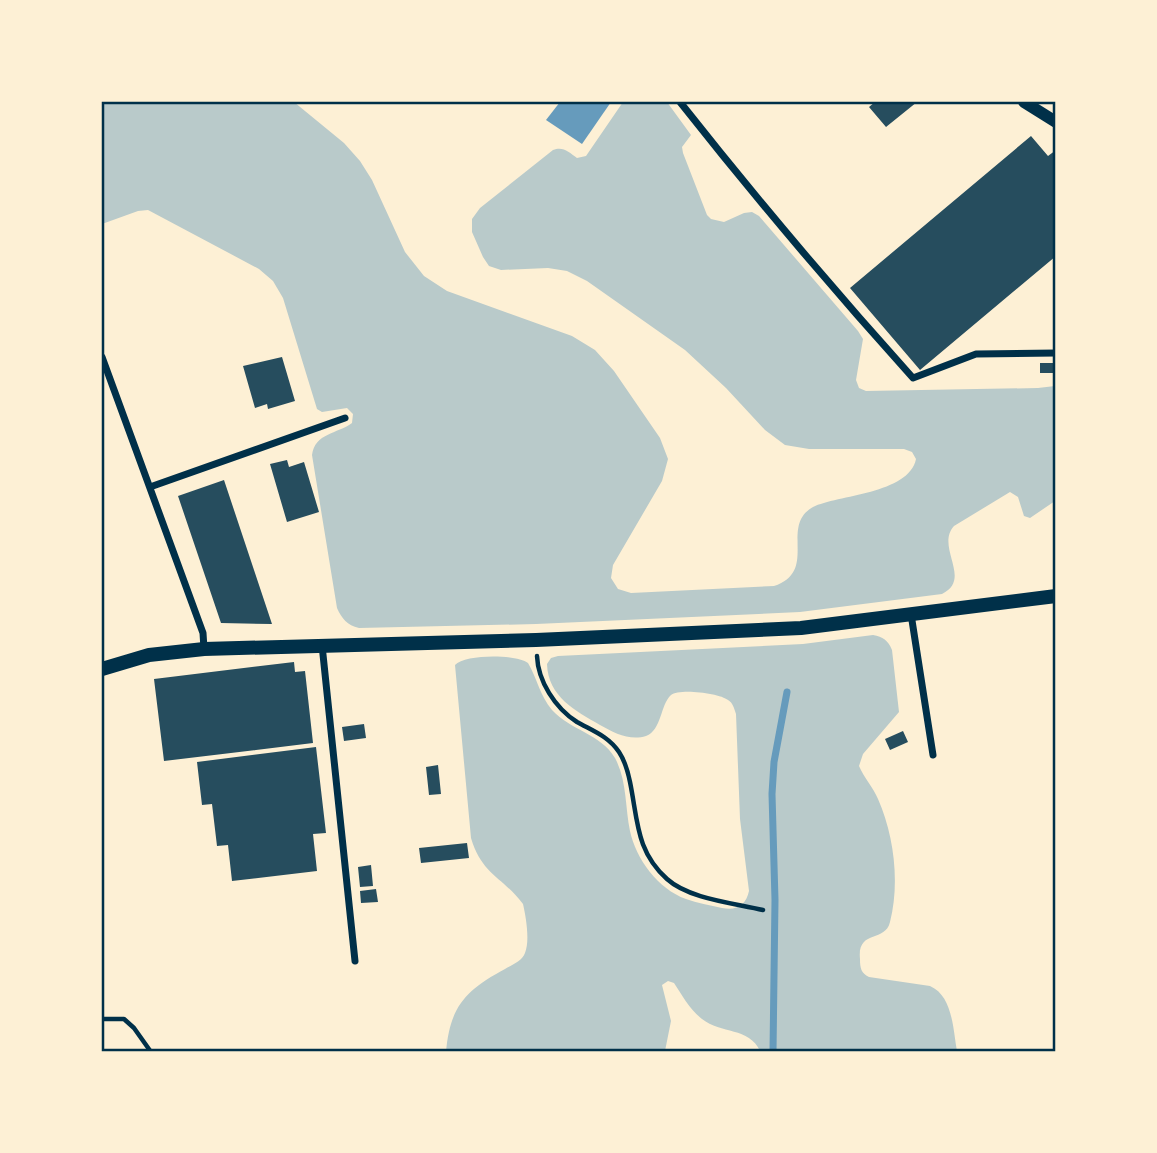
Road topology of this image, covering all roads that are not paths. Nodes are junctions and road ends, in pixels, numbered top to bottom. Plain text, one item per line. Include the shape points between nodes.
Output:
1 (680, 102) edge
2 (1024, 102) edge
3 (1055, 122) edge
4 (1055, 353) edge
5 (102, 356) edge
6 (345, 418) dead end
7 (150, 487) junction
8 (1055, 596) edge
9 (912, 614) junction
10 (322, 645) junction
11 (204, 649) junction
12 (102, 669) edge
13 (933, 754) dead end
14 (355, 961) dead end

1 - 4 street via 819,273 913,378 976,354
2 - 3 street
5 - 7 street
6 - 7 street
7 - 11 street via 203,633
8 - 9 main road
9 - 10 main road via 802,628
9 - 13 street
10 - 11 main road
10 - 14 street
11 - 12 main road via 149,655

